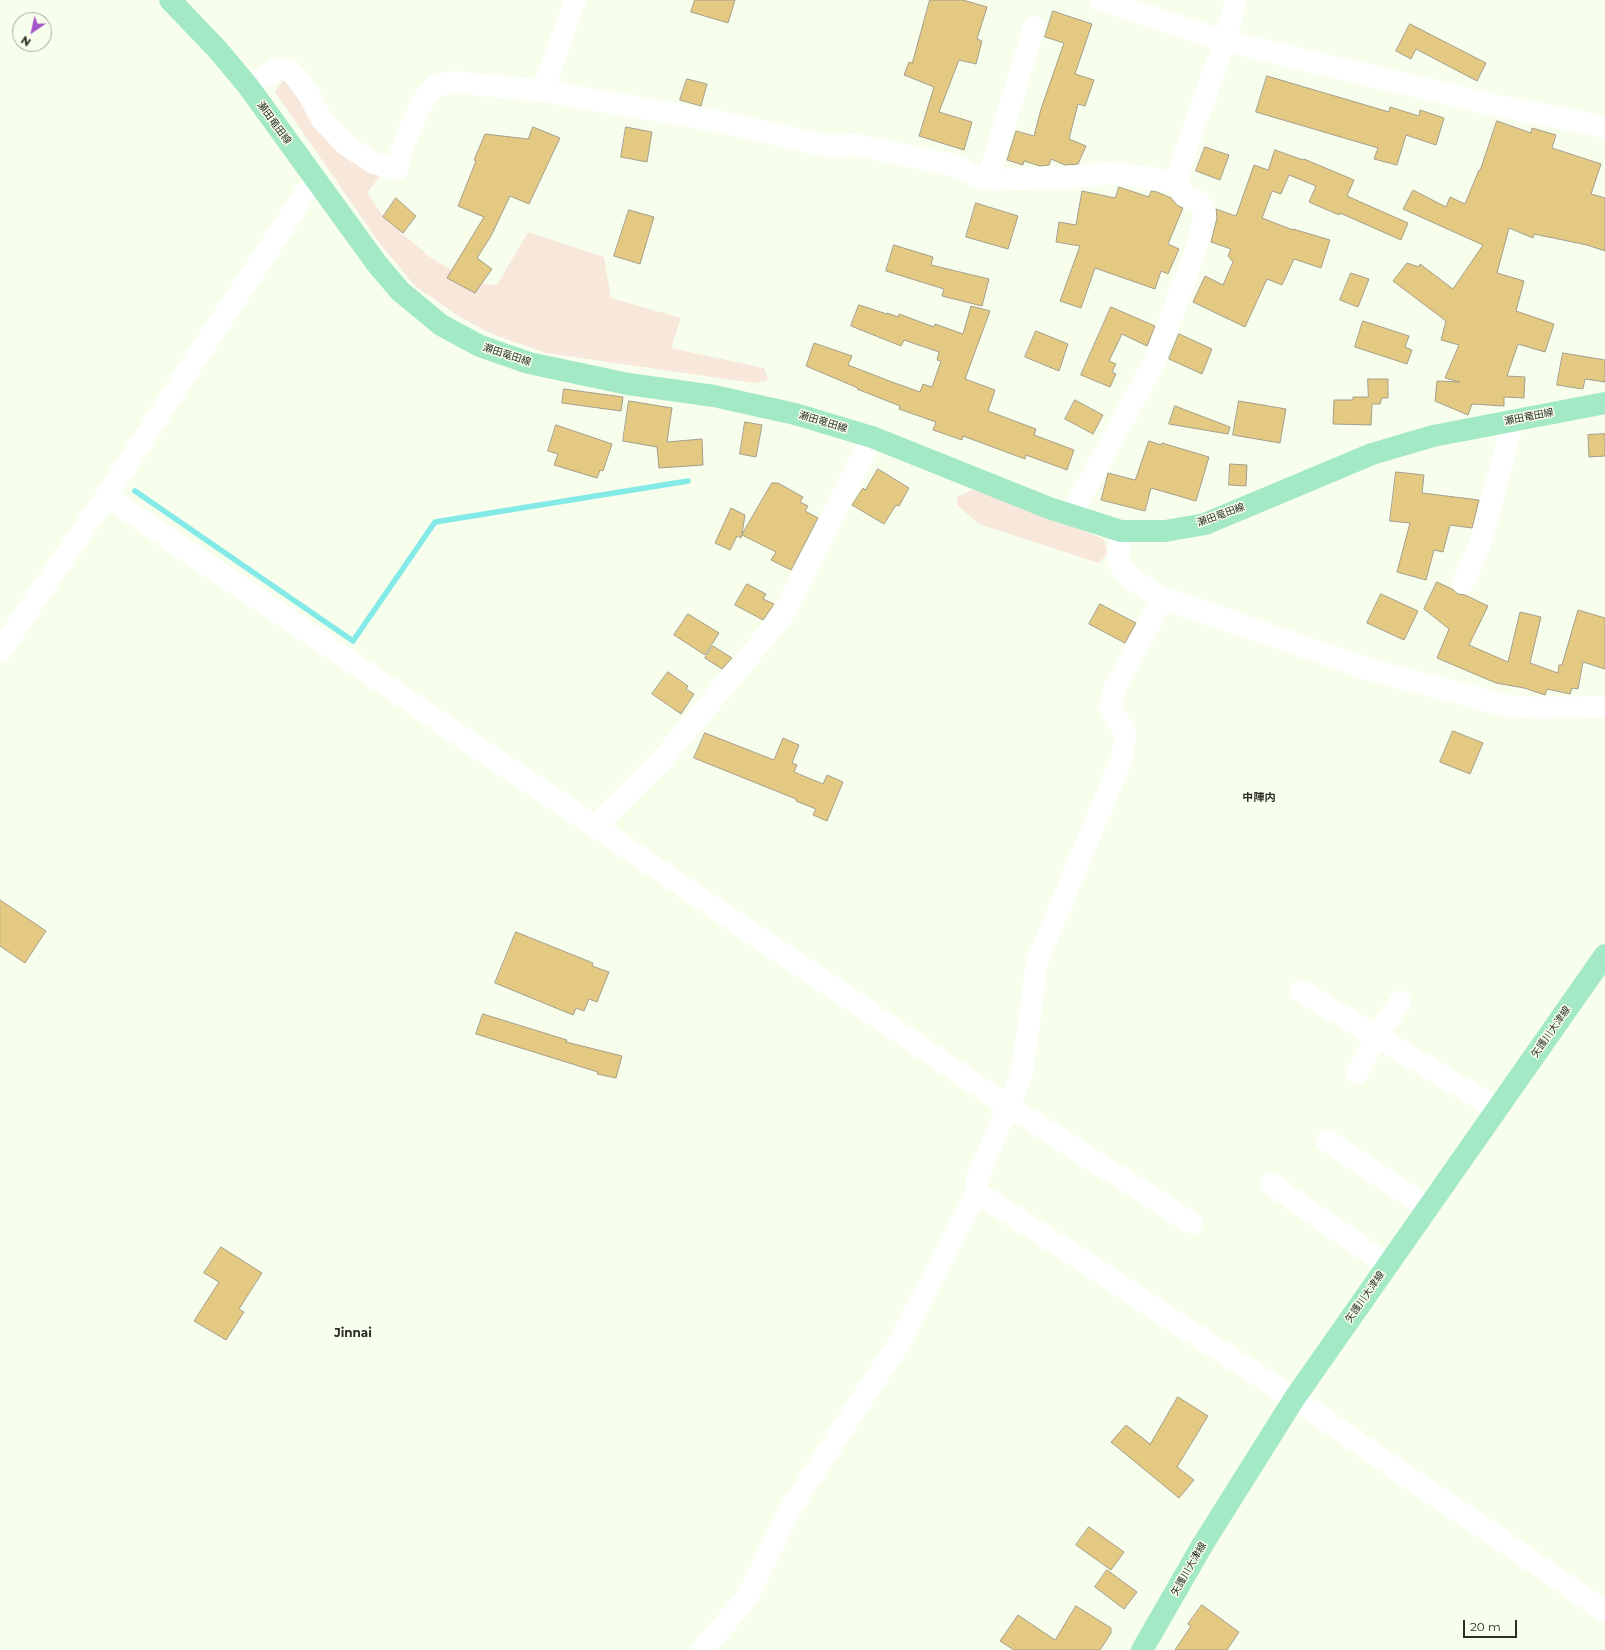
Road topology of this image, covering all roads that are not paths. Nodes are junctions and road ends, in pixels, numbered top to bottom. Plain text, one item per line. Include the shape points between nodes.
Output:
1 (575, 0) edge
2 (1100, 0) edge
3 (1236, 0) edge
4 (175, 1) edge
5 (1135, 5) edge
6 (1034, 27) dead end
7 (1225, 41) junction
8 (248, 86) junction
9 (543, 91) junction
10 (1605, 127) edge
11 (988, 179) junction
12 (1177, 182) junction
13 (318, 183) junction
14 (1605, 403) edge
15 (1513, 420) junction
16 (872, 437) junction
17 (106, 496) junction
18 (1071, 515) junction
19 (1121, 531) junction
20 (1463, 583) dead end
21 (1162, 598) junction
22 (0, 652) edge
23 (1605, 707) edge
24 (595, 826) junction
25 (1605, 955) edge
26 (1301, 991) dead end
27 (1400, 1002) dead end
28 (1377, 1036) junction
29 (1357, 1073) dead end
30 (1008, 1106) junction
31 (1497, 1109) junction
32 (1327, 1141) dead end
33 (1271, 1184) dead end
34 (977, 1192) junction
35 (1427, 1208) junction
36 (1192, 1223) dead end
37 (1387, 1265) junction
38 (1294, 1399) junction
39 (1605, 1610) edge
40 (702, 1650) edge
41 (1142, 1650) edge

1 - 9 street
2 - 5 street
3 - 7 street
4 - 8 main road, 瀬田竜田線
5 - 7 street
6 - 11 street
7 - 10 street via 1494,105
7 - 12 street via 1185,152
8 - 9 street via 277,69 291,71 309,95 322,120 346,145 374,163 397,169 402,149 421,104 435,86 454,82
8 - 13 main road, 瀬田竜田線
9 - 11 street via 717,121 827,146 856,145 957,166 975,176
11 - 12 street via 1076,177 1111,173
12 - 18 street via 1184,195 1200,203 1205,215 1196,249 1155,361
13 - 16 main road, 瀬田竜田線 via 400,291 441,325 480,346 529,363 628,384 714,396 795,414
13 - 17 street via 305,193
14 - 15 main road, 瀬田竜田線
15 - 19 main road, 瀬田竜田線 via 1433,436 1372,454 1205,524 1165,531
15 - 20 street via 1481,542
16 - 18 main road, 瀬田竜田線
16 - 24 street via 785,611 660,762
17 - 22 street
17 - 24 street
18 - 19 main road, 瀬田竜田線
19 - 21 street via 1118,561 1129,578
21 - 23 street via 1371,670 1508,706
21 - 30 street via 1115,688 1110,706 1125,732 1123,756 1037,962 1022,1074
24 - 30 street
25 - 31 main road, 矢護川大津線
26 - 28 street
27 - 28 street
28 - 29 street
28 - 31 street
30 - 34 street via 977,1179
30 - 36 street
31 - 35 main road, 矢護川大津線
32 - 35 street
33 - 37 street
34 - 38 street
34 - 40 street via 899,1343 789,1511 747,1598
35 - 37 main road, 矢護川大津線
37 - 38 main road, 矢護川大津線
38 - 39 street
38 - 41 main road, 矢護川大津線 via 1203,1544

